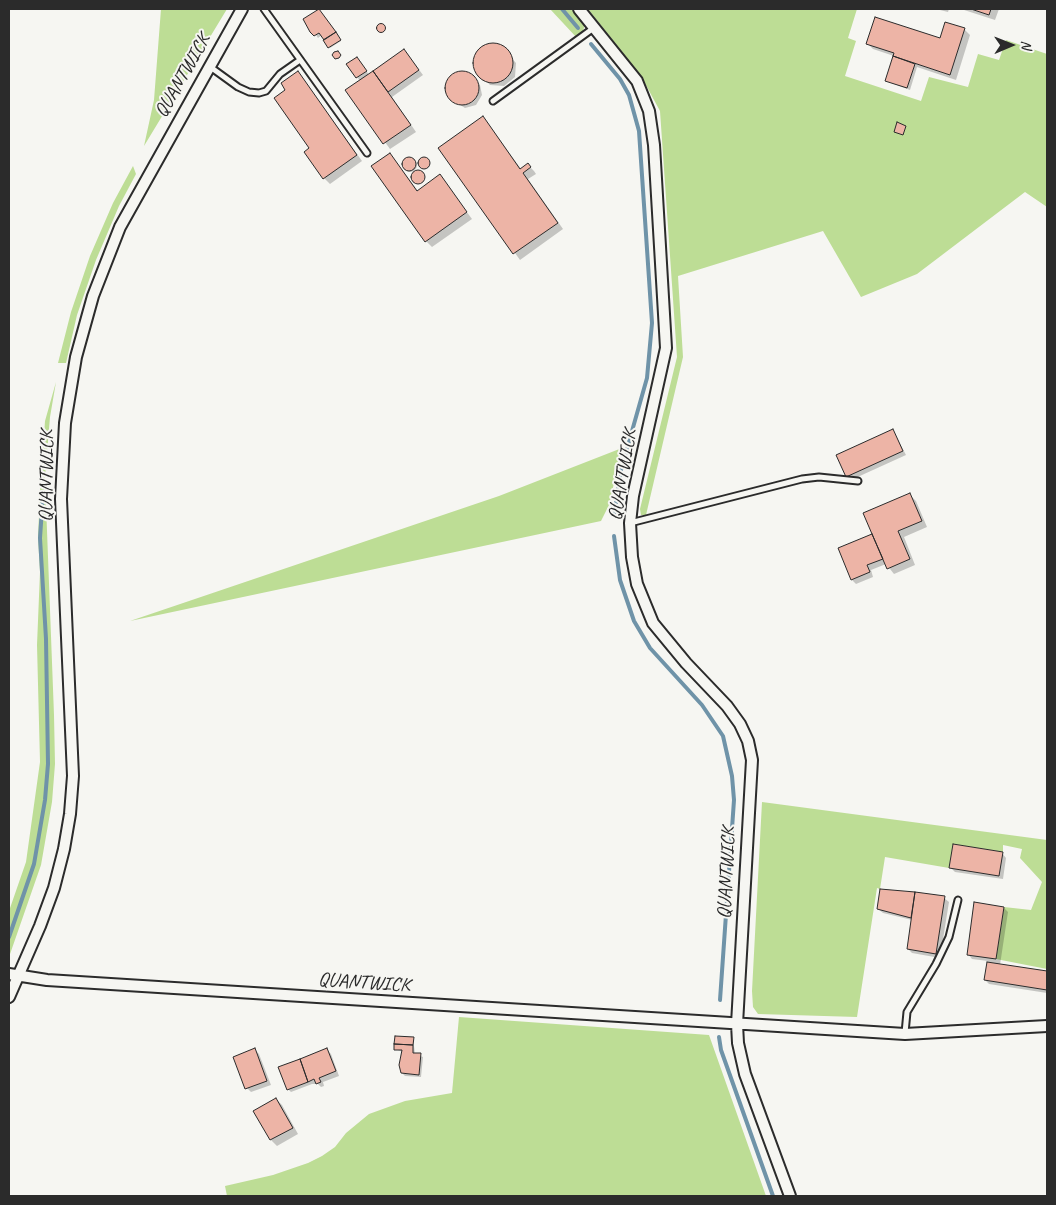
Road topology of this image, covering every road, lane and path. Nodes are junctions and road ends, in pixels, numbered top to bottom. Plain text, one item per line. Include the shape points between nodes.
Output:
1 (242, 9) edge
2 (264, 9) edge
3 (579, 9) edge
4 (595, 27) junction
5 (300, 60) junction
6 (209, 66) junction
7 (493, 101) dead end
8 (367, 153) dead end
9 (858, 481) dead end
10 (630, 523) junction
11 (958, 900) dead end
12 (14, 975) edge
13 (9, 997) edge
14 (737, 1024) junction
15 (1047, 1026) edge
16 (905, 1034) junction
17 (790, 1196) edge

1 - 6 street, QUANTWICK
2 - 5 lane
3 - 4 street, QUANTWICK
4 - 7 lane
4 - 10 street, QUANTWICK via 637,81 649,111 654,145 666,326 663,369 637,476
5 - 6 lane via 280,74 266,91 259,93 238,87
5 - 8 lane
6 - 12 street, QUANTWICK via 120,227 93,296 76,357 65,431 61,499 73,776 70,814 54,888 40,926
9 - 10 lane via 819,477 802,479
10 - 14 street, QUANTWICK via 637,584 653,623 727,706 748,741 752,760
11 - 16 lane via 949,937 907,1012
12 - 13 street, QUANTWICK
12 - 14 street, QUANTWICK via 47,980
14 - 16 street, QUANTWICK
14 - 17 street, QUANTWICK via 745,1074
15 - 16 street, QUANTWICK

